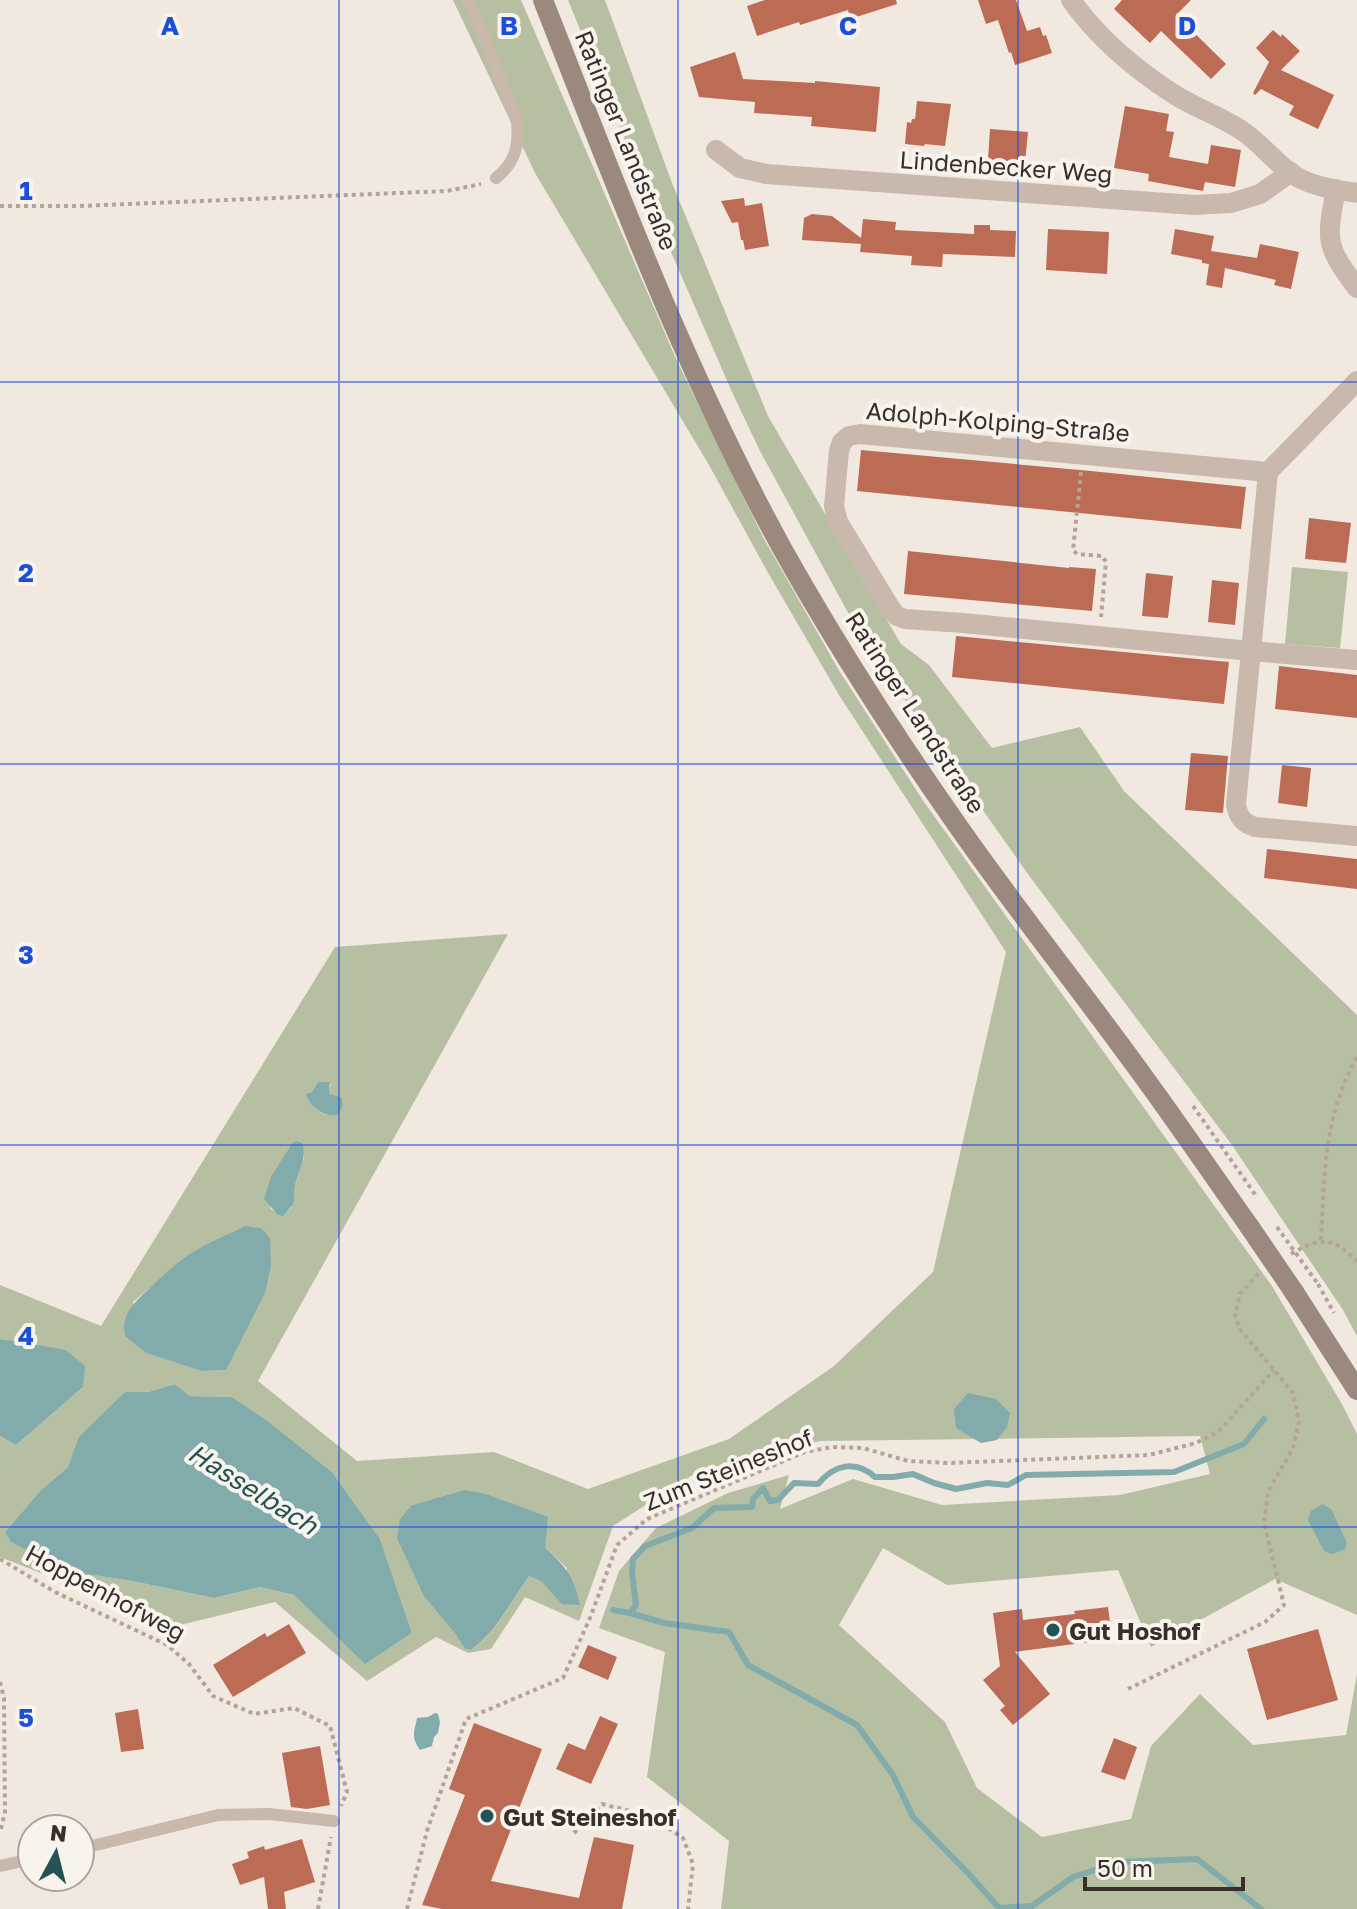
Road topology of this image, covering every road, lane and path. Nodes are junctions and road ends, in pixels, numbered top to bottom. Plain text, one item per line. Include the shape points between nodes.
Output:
1 (469, 0) edge
2 (543, 0) edge
3 (1071, 0) edge
4 (716, 150) dead end
5 (1291, 172) junction
6 (496, 178) joint
7 (1336, 189) junction
8 (1357, 193) edge
9 (0, 206) edge
10 (1357, 288) edge
11 (1357, 381) edge
12 (1083, 454) junction
13 (1268, 472) junction
14 (1099, 636) junction
15 (1251, 651) junction
16 (1357, 660) edge
17 (1357, 836) edge
18 (1357, 1057) edge
19 (1275, 1225) dead end
20 (1321, 1240) junction
21 (1300, 1248) dead end
22 (1357, 1261) edge
23 (1257, 1274) dead end
24 (1318, 1284) dead end
25 (1274, 1370) junction
26 (1357, 1390) edge
27 (0, 1559) edge
28 (0, 1682) edge
29 (1128, 1689) dead end
30 (334, 1821) junction
31 (0, 1833) edge
32 (574, 1833) dead end
33 (96, 1845) edge
34 (318, 1909) edge
35 (407, 1909) edge
36 (688, 1909) edge

1 - 6 lane via 517,121 512,163
2 - 26 main road, Ratinger Landstraße, bridge via 696,375 739,466 839,644 952,817 1249,1226
3 - 5 street via 1109,44 1146,75 1244,132
4 - 5 street, Lindenbecker Weg via 740,168 766,174 1194,205 1231,203 1260,194
5 - 7 street
6 - 9 path via 447,191
7 - 8 street
7 - 10 street via 1328,232 1331,248
11 - 13 street
12 - 13 street, Adolph-Kolping-Straße
12 - 14 path via 1073,550 1102,556 1106,562
12 - 14 street, Adolph-Kolping-Straße via 849,436 839,451 834,506 838,522 897,616
13 - 15 street
14 - 15 street, Adolph-Kolping-Straße
15 - 16 street, Adolph-Kolping-Straße
15 - 17 street via 1238,814 1255,827
18 - 20 path via 1329,1130
19 - 24 path, bridge
20 - 21 path
20 - 22 path
23 - 25 path via 1240,1294 1235,1314 1239,1328
25 - 29 path via 1293,1393 1299,1422 1293,1448 1268,1492 1264,1523 1284,1605 1265,1622
25 - 35 path, Zum Steineshof via 1218,1432 1149,1455 949,1463 832,1447 805,1452 647,1519 617,1545 563,1678 466,1719 427,1831
27 - 30 path, Hoppenhofweg via 55,1592 167,1645 213,1696 254,1714 294,1708 330,1726 347,1792
28 - 31 path via 5,1783
30 - 33 lane via 218,1815
30 - 34 path, Hoppenhofweg
32 - 36 path via 602,1804 650,1816 683,1838 693,1864

